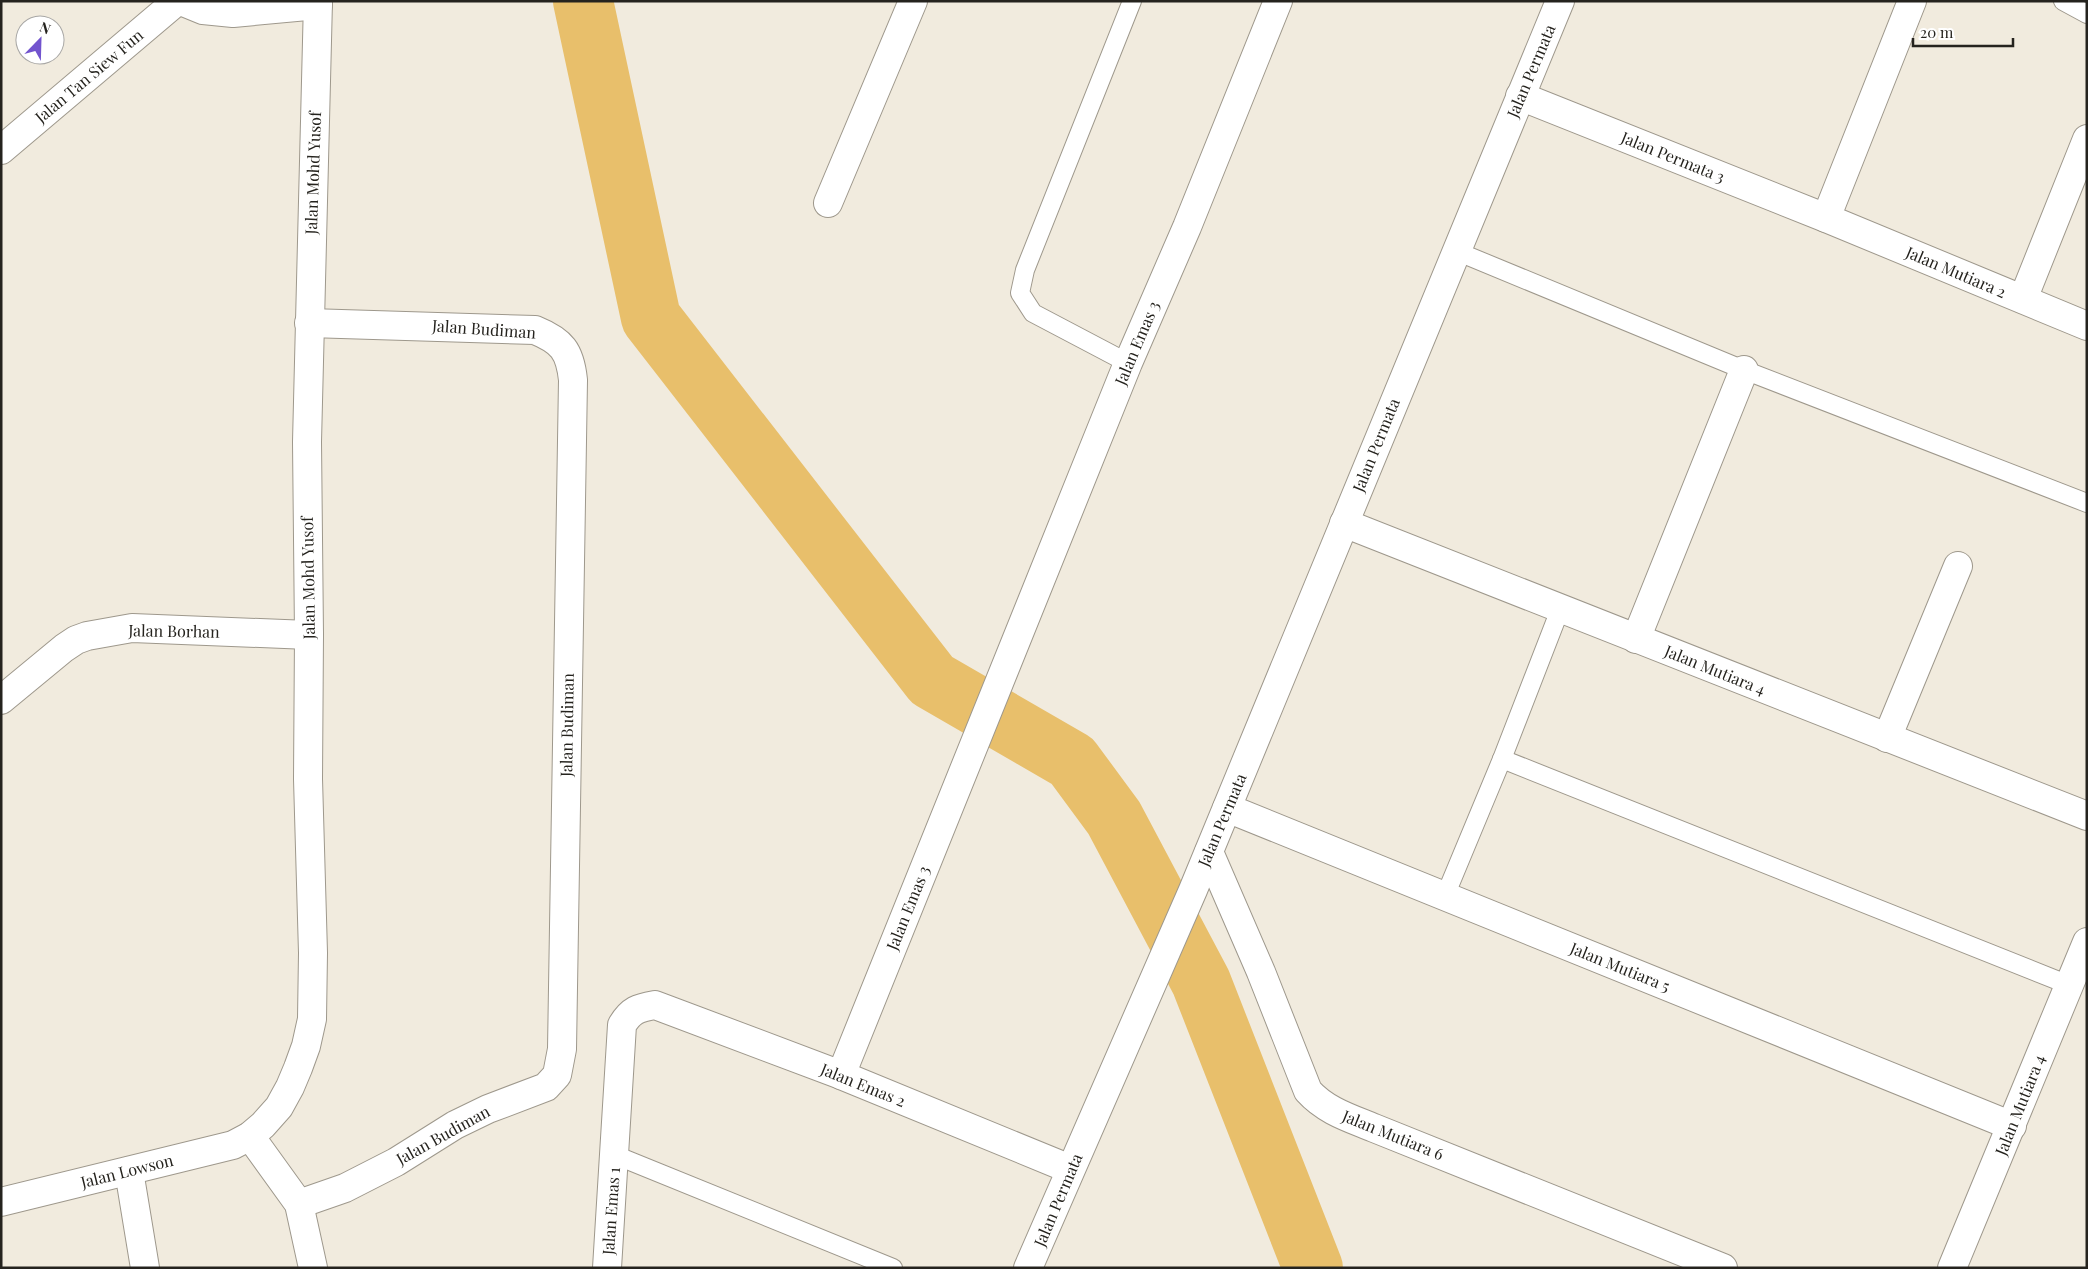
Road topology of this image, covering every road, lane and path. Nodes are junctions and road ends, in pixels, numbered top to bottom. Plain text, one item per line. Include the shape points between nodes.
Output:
1 (177, 1) edge
2 (181, 1) edge
3 (913, 1) edge
4 (1132, 1) edge
5 (1278, 1) edge
6 (1560, 1) edge
7 (1912, 1) edge
8 (2063, 1) edge
9 (318, 3) edge
10 (2087, 14) edge
11 (1520, 96) junction
12 (2087, 139) edge
13 (1, 150) edge
14 (828, 203) dead end
15 (1826, 218) junction
16 (1456, 251) junction
17 (2023, 300) junction
18 (309, 323) junction
19 (2087, 326) edge
20 (1128, 362) junction
21 (1744, 370) junction
22 (2087, 503) edge
23 (1344, 523) junction
24 (1958, 566) dead end
25 (1561, 607) junction
26 (309, 636) junction
27 (1636, 639) junction
28 (1, 700) edge
29 (1887, 738) junction
30 (1502, 758) junction
31 (1227, 808) junction
32 (2087, 816) edge
33 (1209, 852) junction
34 (1445, 896) junction
35 (2087, 942) edge
36 (2070, 986) junction
37 (655, 1005) joint
38 (841, 1076) junction
39 (2012, 1126) junction
40 (250, 1136) junction
41 (615, 1155) junction
42 (1070, 1169) junction
43 (128, 1171) junction
44 (1, 1202) edge
45 (300, 1204) junction
46 (145, 1268) edge
47 (313, 1268) edge
48 (607, 1268) edge
49 (893, 1268) edge
50 (1028, 1268) edge
51 (1723, 1268) edge
52 (1952, 1268) edge

1 - 13 street, Jalan Tan Siew Fun
2 - 9 street via 203,10 233,13
3 - 14 street
4 - 20 lane via 1025,270 1020,293 1033,313
5 - 20 street, Jalan Emas 3 via 1187,227
6 - 11 street, Jalan Permata
7 - 15 street
8 - 10 lane
9 - 18 street, Jalan Mohd Yusof
11 - 15 street, Jalan Permata 3
11 - 16 street, Jalan Permata
12 - 17 street
15 - 17 street, Jalan Mutiara 2
16 - 21 lane
16 - 23 street, Jalan Permata
17 - 19 street, Jalan Mutiara 2
18 - 26 street, Jalan Mohd Yusof
18 - 45 street, Jalan Budiman via 536,330 563,347 571,363 573,380 562,1049 556,1075 546,1087 463,1121 396,1162 345,1188
20 - 38 street, Jalan Emas 3
21 - 22 lane
21 - 27 street
23 - 25 street, Jalan Mutiara 4
23 - 31 street, Jalan Permata
24 - 29 street
25 - 27 street, Jalan Mutiara 4
25 - 30 lane
26 - 28 street, Jalan Borhan via 132,628 87,636 64,648
26 - 40 street, Jalan Mohd Yusof via 312,1019 290,1088 279,1107
27 - 29 street, Jalan Mutiara 4
29 - 32 street, Jalan Mutiara 4
30 - 34 lane
30 - 36 lane
31 - 33 street, Jalan Permata
31 - 34 street, Jalan Mutiara 5
33 - 42 street, Jalan Permata
33 - 51 street, Jalan Mutiara 6 via 1308,1091 1318,1102 1366,1125
34 - 39 street, Jalan Mutiara 5
35 - 36 street, Jalan Mutiara 4
36 - 39 street, Jalan Mutiara 4
37 - 38 street, Jalan Emas 2
37 - 41 street, Jalan Emas 1 via 637,1008 628,1014 622,1025
38 - 42 street, Jalan Emas 2
39 - 52 street, Jalan Mutiara 4
40 - 43 street, Jalan Lowson via 233,1145
40 - 45 street
41 - 48 street, Jalan Emas 1
41 - 49 lane
42 - 50 street, Jalan Permata
43 - 44 street, Jalan Lowson
43 - 46 street
45 - 47 street

